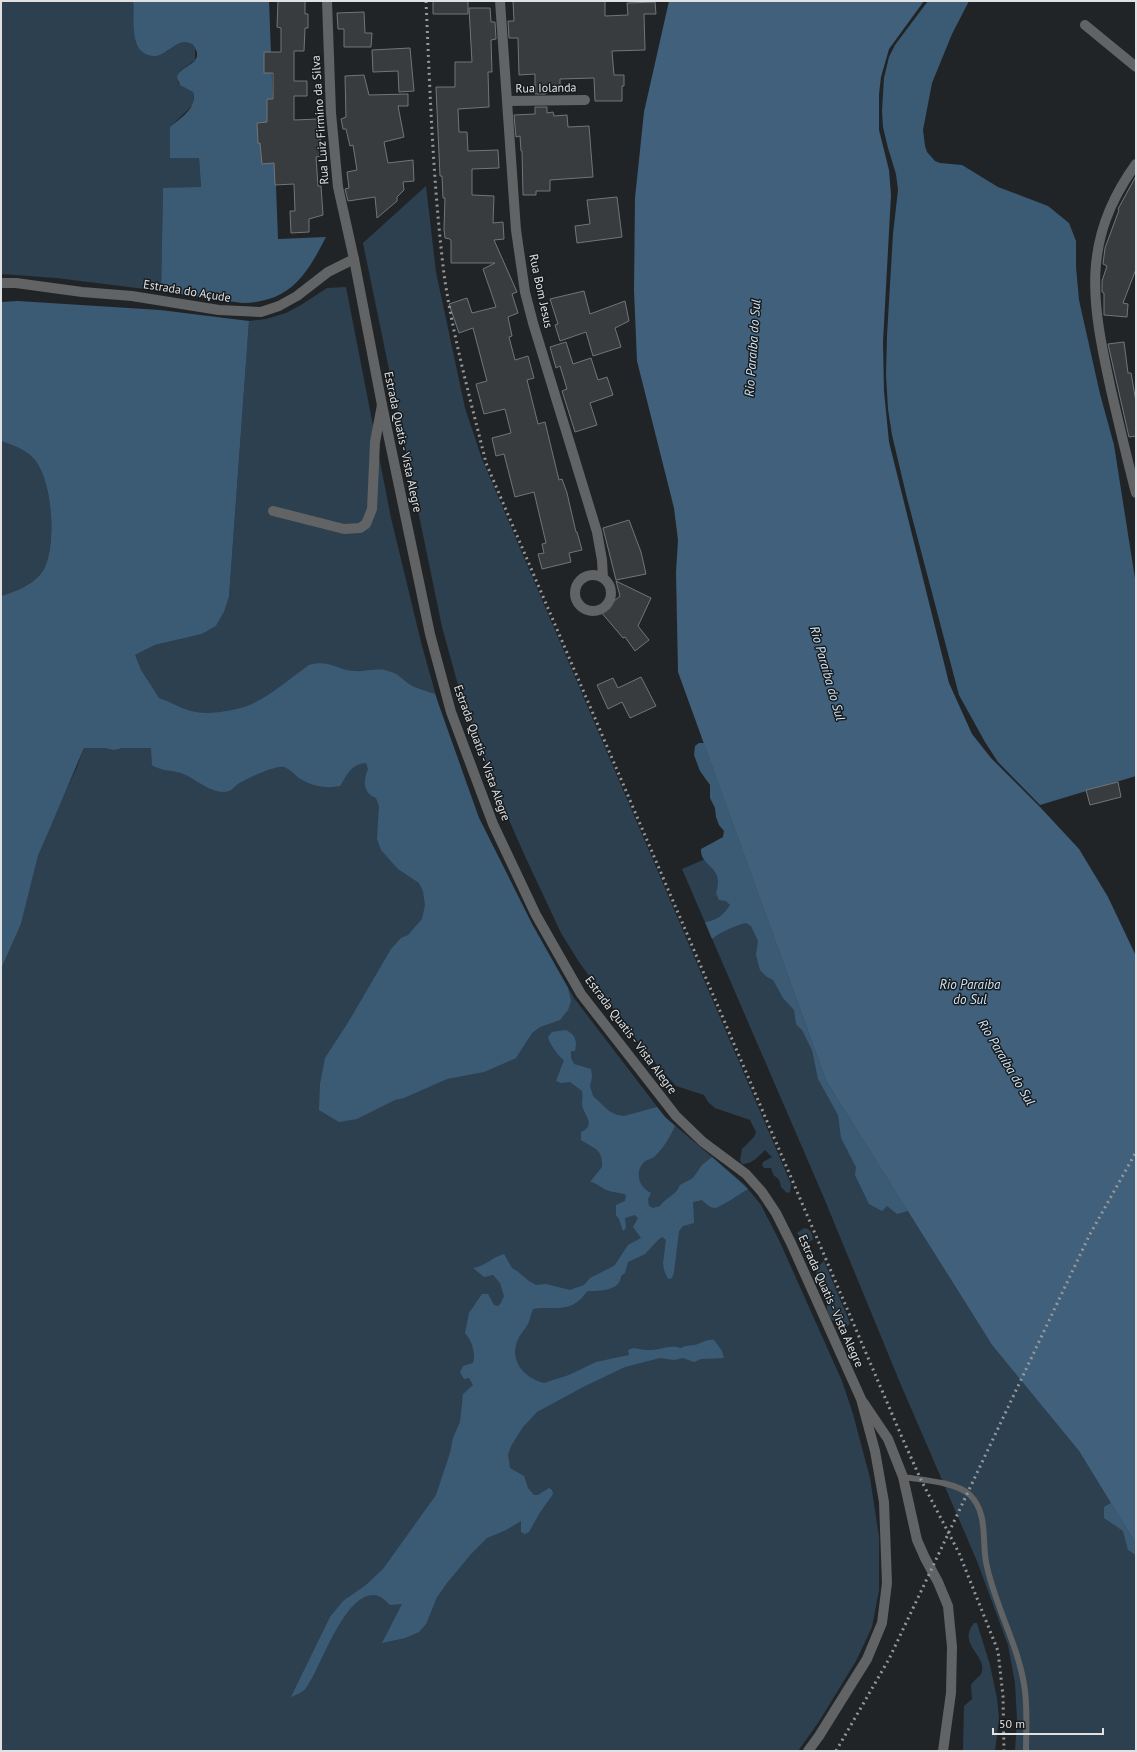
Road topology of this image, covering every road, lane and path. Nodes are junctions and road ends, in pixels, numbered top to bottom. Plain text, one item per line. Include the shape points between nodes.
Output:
1 (327, 1) edge
2 (500, 1) edge
3 (1085, 25) dead end
4 (1136, 67) edge
5 (585, 100) dead end
6 (508, 101) junction
7 (1136, 164) edge
8 (354, 259) junction
9 (1, 283) edge
10 (382, 405) junction
11 (1136, 493) edge
12 (273, 511) dead end
13 (603, 578) dead end
14 (860, 1399) junction
15 (903, 1477) junction
16 (808, 1751) edge
17 (943, 1751) edge
18 (1026, 1751) edge

1 - 8 street, Rua Luiz Firmino da Silva via 333,144 343,214
2 - 6 street, Rua Bom Jesus
3 - 4 street
5 - 6 street, Rua Iolanda
6 - 13 street, Rua Bom Jesus via 516,230 525,292 597,532
7 - 11 street via 1103,225 1095,275 1096,315 1105,363
8 - 9 street, Estrada do Açude via 328,272 297,296 261,312 218,310 132,296
8 - 10 street, Estrada Quatis - Vista Alegre
10 - 12 street via 375,442 372,509 366,524 360,528 344,529
10 - 14 street, Estrada Quatis - Vista Alegre via 430,634 451,712 493,824 536,915 581,994 676,1116 703,1142 746,1174 762,1192 791,1243
14 - 15 street via 888,1439
14 - 16 street, Estrada Quatis - Vista Alegre via 875,1451 884,1502 888,1583 882,1623 867,1659 820,1736
15 - 17 street via 917,1540 948,1606 952,1647 951,1693
15 - 18 lane via 956,1487 970,1495 978,1506 983,1522 986,1561 992,1587 1016,1652 1024,1685

